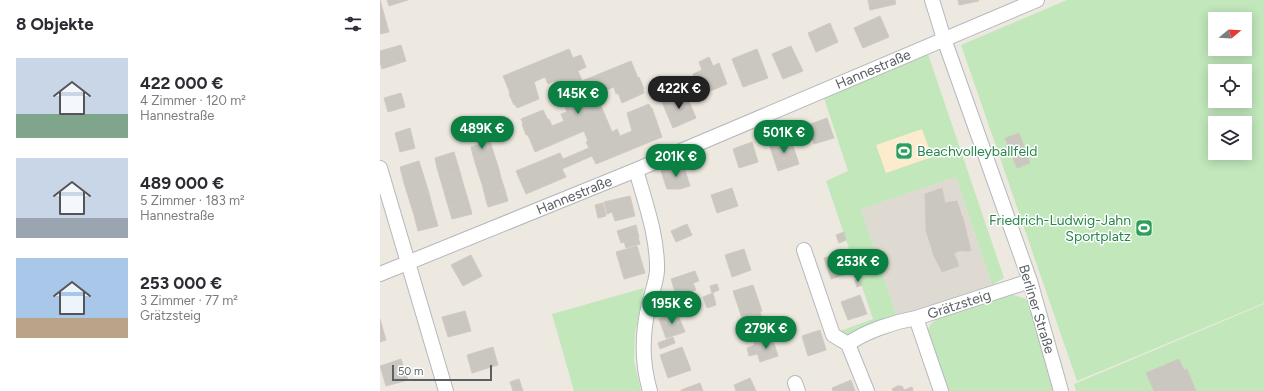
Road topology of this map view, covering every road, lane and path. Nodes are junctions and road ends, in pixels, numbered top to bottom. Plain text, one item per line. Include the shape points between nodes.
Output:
1 (932, 0) edge
2 (1037, 0) edge
3 (944, 39) junction
4 (380, 168) edge
5 (636, 170) junction
6 (804, 250) dead end
7 (408, 263) junction
8 (380, 274) edge
9 (1030, 281) junction
10 (916, 318) junction
11 (848, 344) junction
12 (446, 391) edge
13 (650, 391) edge
14 (867, 391) edge
15 (941, 391) edge
16 (1061, 391) edge

1 - 3 street, Berliner Straße
2 - 3 street, Hannestraße
3 - 5 street, Hannestraße
3 - 9 street, Berliner Straße
4 - 7 street
5 - 7 street, Hannestraße
5 - 13 street via 657,254 657,273 645,325 642,352
6 - 11 street via 833,335
7 - 8 street, Hannestraße
7 - 12 street
9 - 10 street, Grätzsteig
9 - 16 street, Berliner Straße
10 - 11 street via 859,336
10 - 15 street, Grätzsteig
11 - 14 street

